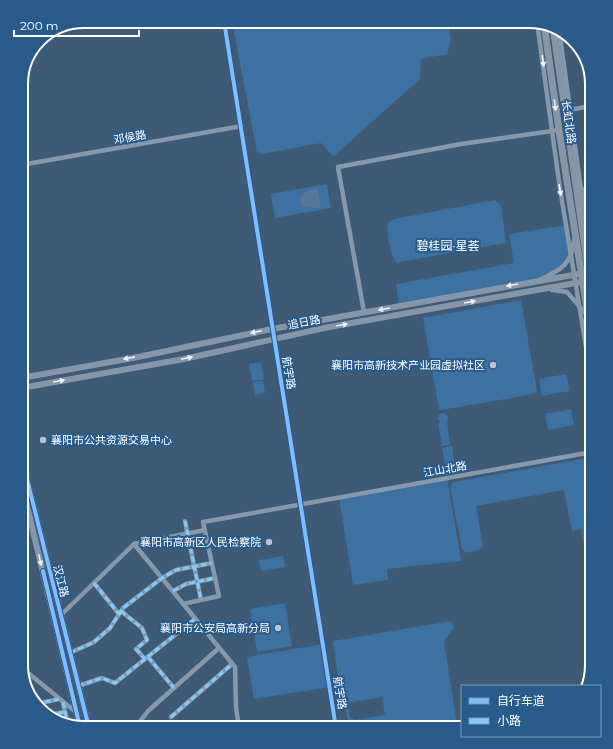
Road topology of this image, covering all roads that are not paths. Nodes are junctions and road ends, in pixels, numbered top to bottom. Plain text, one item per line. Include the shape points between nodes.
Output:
1 (225, 28) edge
2 (538, 29) edge
3 (545, 30) edge
4 (554, 34) edge
5 (560, 37) edge
6 (585, 107) edge
7 (568, 111) junction
8 (242, 126) junction
9 (555, 130) junction
10 (28, 164) edge
11 (585, 189) edge
12 (581, 190) junction
13 (585, 211) edge
14 (574, 233) junction
15 (571, 257) junction
16 (584, 273) edge
17 (585, 281) edge
18 (534, 282) junction
19 (538, 290) junction
20 (578, 304) junction
21 (364, 312) junction
22 (585, 312) edge
23 (272, 329) junction
24 (274, 338) junction
25 (585, 344) edge
26 (28, 376) edge
27 (30, 386) edge
28 (585, 453) edge
29 (28, 483) edge
30 (301, 504) junction
31 (28, 510) edge
32 (185, 521) dead end
33 (205, 530) junction
34 (188, 534) junction
35 (134, 544) junction
36 (212, 563) junction
37 (195, 566) junction
38 (162, 578) junction
39 (215, 578) junction
40 (198, 581) junction
41 (94, 583) junction
42 (173, 591) junction
43 (201, 600) junction
44 (183, 604) junction
45 (120, 612) junction
46 (61, 614) junction
47 (195, 619) junction
48 (219, 648) junction
49 (70, 653) junction
50 (147, 658) junction
51 (232, 664) junction
52 (28, 673) edge
53 (78, 686) junction
54 (174, 688) junction
55 (61, 700) junction
56 (43, 703) edge
57 (65, 712) junction
58 (77, 713) junction
59 (56, 714) edge
60 (171, 717) dead end
61 (66, 718) edge
62 (79, 721) edge
63 (87, 721) edge
64 (140, 721) edge
65 (238, 721) edge
66 (335, 721) edge

1 - 8 street, 航宇路
2 -> 9 street
3 -> 9 highway, 长虹北路
4 - 7 highway, 长虹北路
5 - 7 street
6 - 7 street
7 - 12 street
7 - 16 highway, 长虹北路
8 - 10 street, 邓侯路
8 - 23 street, 航宇路
9 - 14 highway, 长虹北路
9 -> 15 street
9 - 21 street via 338,167
11 - 12 street
12 - 13 street
14 - 15 street
14 - 16 highway, 长虹北路
15 - 16 street
15 - 18 street via 556,272
16 - 17 highway, 长虹北路
16 - 18 main road, 追日路
17 - 19 main road, 追日路
17 - 20 street
18 -> 21 main road, 追日路
19 - 20 street via 557,289 567,292
24 -> 19 main road, 追日路
20 - 22 street
20 - 25 street
21 - 23 main road, 追日路
23 - 24 street, 航宇路
23 -> 26 main road, 追日路 via 133,358
27 -> 24 main road, 追日路 via 184,358
24 - 30 street, 航宇路
28 - 30 street, 江山北路
29 - 46 main road, 汉江路
30 - 33 street, 江山北路 via 203,522
30 - 66 street, 航宇路
31 -> 58 main road, 汉江路
32 - 34 street
33 - 34 street
33 - 36 street
34 - 35 street
34 - 37 street
35 - 38 street
35 - 41 street
36 - 37 street
36 - 39 street
37 - 38 street via 176,570
37 - 40 street
38 - 42 street
38 - 45 street
39 - 40 street
39 - 43 street via 219,596
40 - 42 street
40 - 43 street
41 - 45 street
41 - 46 street
42 - 44 street
43 - 44 street
44 - 47 street
45 - 49 street via 110,628 94,642
45 - 50 street via 142,628 147,640 136,649
46 - 49 main road, 汉江路
47 - 48 street
47 - 50 street
48 - 51 street
48 - 54 street
49 - 53 main road, 汉江路
50 - 53 street via 115,683 102,678
50 - 54 street
51 - 60 street
51 - 65 street via 235,667
52 - 55 street
53 - 63 main road, 汉江路
54 - 64 street
55 - 56 street
55 - 57 street
55 - 58 street
57 - 59 street
57 - 61 street
58 - 62 main road, 汉江路

